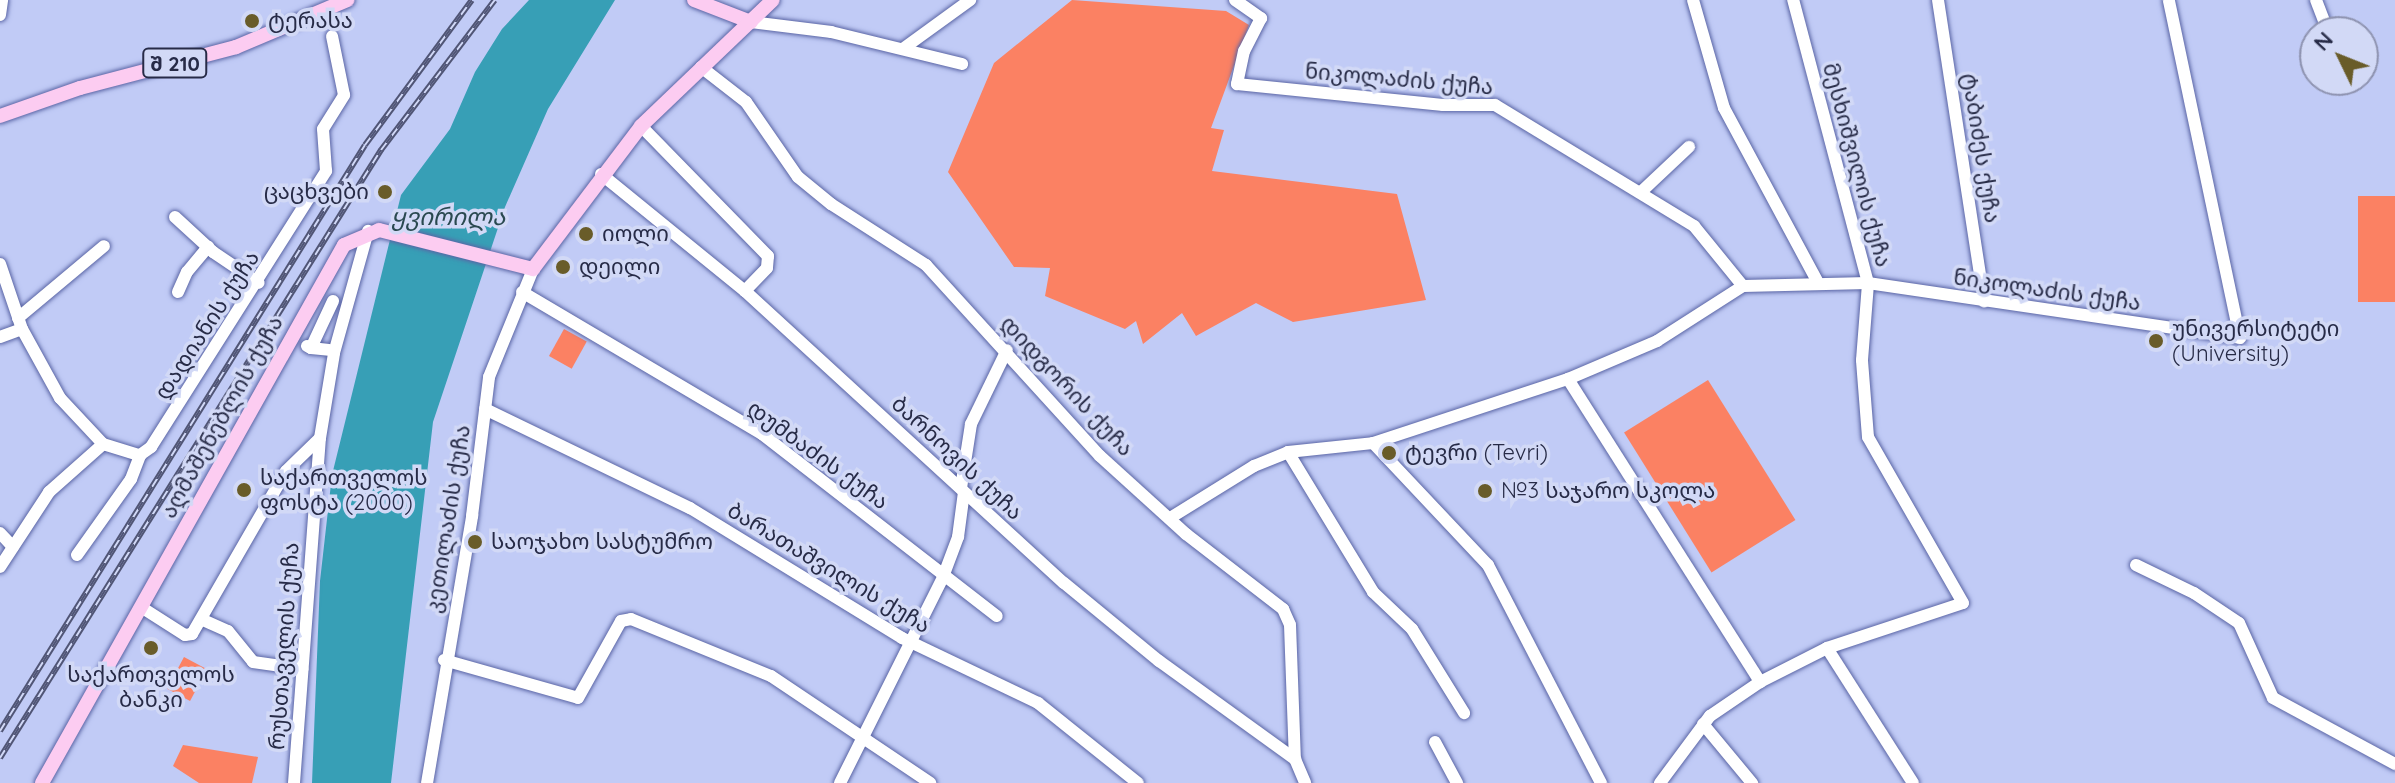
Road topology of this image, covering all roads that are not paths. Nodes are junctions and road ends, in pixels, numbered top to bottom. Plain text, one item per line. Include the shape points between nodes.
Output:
1 (2, 0) edge
2 (347, 0) edge
3 (694, 0) edge
4 (773, 0) edge
5 (970, 0) edge
6 (1235, 0) edge
7 (1693, 0) edge
8 (1793, 0) edge
9 (1938, 0) edge
10 (2169, 0) edge
11 (323, 6) edge
12 (0, 15) edge
13 (745, 20) junction
14 (332, 36) dead end
15 (904, 48) junction
16 (962, 64) dead end
17 (701, 67) junction
18 (0, 116) edge
19 (641, 126) junction
20 (1689, 147) dead end
21 (601, 174) junction
22 (1641, 192) junction
23 (175, 217) dead end
24 (373, 230) junction
25 (104, 246) dead end
26 (208, 247) junction
27 (0, 264) edge
28 (533, 269) junction
29 (1817, 281) junction
30 (259, 283) junction
31 (1868, 283) junction
32 (1743, 286) junction
33 (745, 291) junction
34 (178, 292) dead end
35 (522, 292) junction
36 (333, 301) dead end
37 (1984, 302) junction
38 (20, 324) junction
39 (0, 337) edge
40 (329, 350) dead end
41 (1007, 350) junction
42 (1568, 379) junction
43 (485, 409) junction
44 (320, 438) junction
45 (1373, 443) junction
46 (103, 444) junction
47 (1288, 452) junction
48 (140, 455) junction
49 (963, 490) junction
50 (1170, 518) junction
51 (0, 533) edge
52 (13, 547) junction
53 (77, 555) dead end
54 (2136, 565) dead end
55 (0, 567) edge
56 (943, 577) junction
57 (141, 607) junction
58 (997, 616) dead end
59 (203, 620) junction
60 (911, 643) junction
61 (1827, 648) junction
62 (444, 660) junction
63 (303, 669) junction
64 (1760, 682) junction
65 (1464, 713) dead end
66 (1703, 724) junction
67 (863, 739) junction
68 (1435, 742) dead end
69 (1295, 759) junction
70 (2395, 764) edge
71 (42, 783) edge
72 (294, 783) edge
73 (427, 783) edge
74 (840, 783) edge
75 (930, 783) edge
76 (1138, 783) edge
77 (1305, 783) edge
78 (1457, 783) edge
79 (1601, 783) edge
80 (1660, 783) edge
81 (1752, 783) edge
82 (1913, 783) edge

1 - 12 street
2 - 11 main road, შ 210
3 - 13 main road
4 - 13 main road
5 - 15 street
6 - 22 street, ნიკოლაძის ქუჩა via 1261,18 1244,51 1237,84 1443,105 1495,105
7 - 29 street via 1724,108
8 - 31 street, მესხიშვილის ქუჩა
9 - 37 street, ტაბიძეს ქუჩა
10 - 37 street, ნიკოლაძის ქუჩა via 2240,338
11 - 18 main road, შ 210 via 236,47 80,88
13 - 15 street
13 - 17 main road
14 - 30 street, დადიანის ქუჩა via 344,95 323,129 326,171
15 - 16 street
17 - 19 main road
17 - 41 street, დიდგორის ქუჩა via 746,102 798,177 926,265
19 - 21 main road
19 - 33 street via 768,256 767,268
20 - 22 street
21 - 28 main road
21 - 33 street, ბარნოვის ქუჩა
22 - 32 street, ნიკოლაძის ქუჩა via 1694,226
23 - 26 street
24 - 28 main road
24 - 44 street, რუსთაველის ქუჩა via 334,353
24 - 57 main road, აღმაშენებლის ქუჩა via 344,245
25 - 38 street
26 - 30 street
26 - 34 street
27 - 38 street
28 - 35 street, კეთილაძის ქუჩა
29 - 31 street, ნიკოლაძის ქუჩა
29 - 32 street, ნიკოლაძის ქუჩა
30 - 48 street, დადიანის ქუჩა via 151,447
31 - 37 street, ნიკოლაძის ქუჩა
31 - 61 street, მესხიშვილის ქუჩა via 1862,360 1868,437 1963,603
32 - 42 street, ნიკოლაძის ქუჩა via 1657,341
33 - 49 street, ბარნოვის ქუჩა
35 - 43 street, კეთილაძის ქუჩა via 499,344
35 - 56 street, დუმბაძის ქუჩა via 762,434
36 - 40 street via 324,327 309,347
38 - 39 street
38 - 46 street via 60,398
41 - 49 street via 971,424
41 - 50 street, დიდგორის ქუჩა via 1100,456
42 - 45 street, ნიკოლაძის ქუჩა
42 - 64 street
43 - 60 street, ბარათაშვილის ქუჩა via 690,508
43 - 62 street, კეთილაძის ქუჩა via 472,516
44 - 59 street via 286,471
44 - 63 street, რუსთაველის ქუჩა
45 - 47 street, ნიკოლაძის ქუჩა
45 - 79 street via 1488,565
46 - 48 street
46 - 52 street via 49,492
47 - 50 street, ნიკოლაძის ქუჩა via 1254,466
47 - 65 street via 1373,592 1412,629
48 - 53 street, დადიანის ქუჩა via 131,479
49 - 56 street via 958,537
49 - 69 street, ბარნოვის ქუჩა via 1159,661
50 - 69 street, დიდგორის ქუჩა via 1288,616
51 - 52 street
52 - 55 street
54 - 70 street via 2194,593 2239,623 2273,698
56 - 58 street, დუმბაძის ქუჩა
56 - 60 street
57 - 59 street via 185,635
57 - 71 main road, აღმაშენებლის ქუჩა
59 - 63 street via 228,631 253,662
60 - 67 street
60 - 76 street, ბარათაშვილის ქუჩა via 1045,707
61 - 64 street
61 - 82 street
62 - 67 street via 578,698 621,621 631,619 771,676
62 - 73 street, კეთილაძის ქუჩა
63 - 72 street, რუსთაველის ქუჩა
64 - 66 street
66 - 80 street
66 - 81 street
67 - 74 street
67 - 75 street
68 - 78 street
69 - 77 street, დიდგორის ქუჩა

